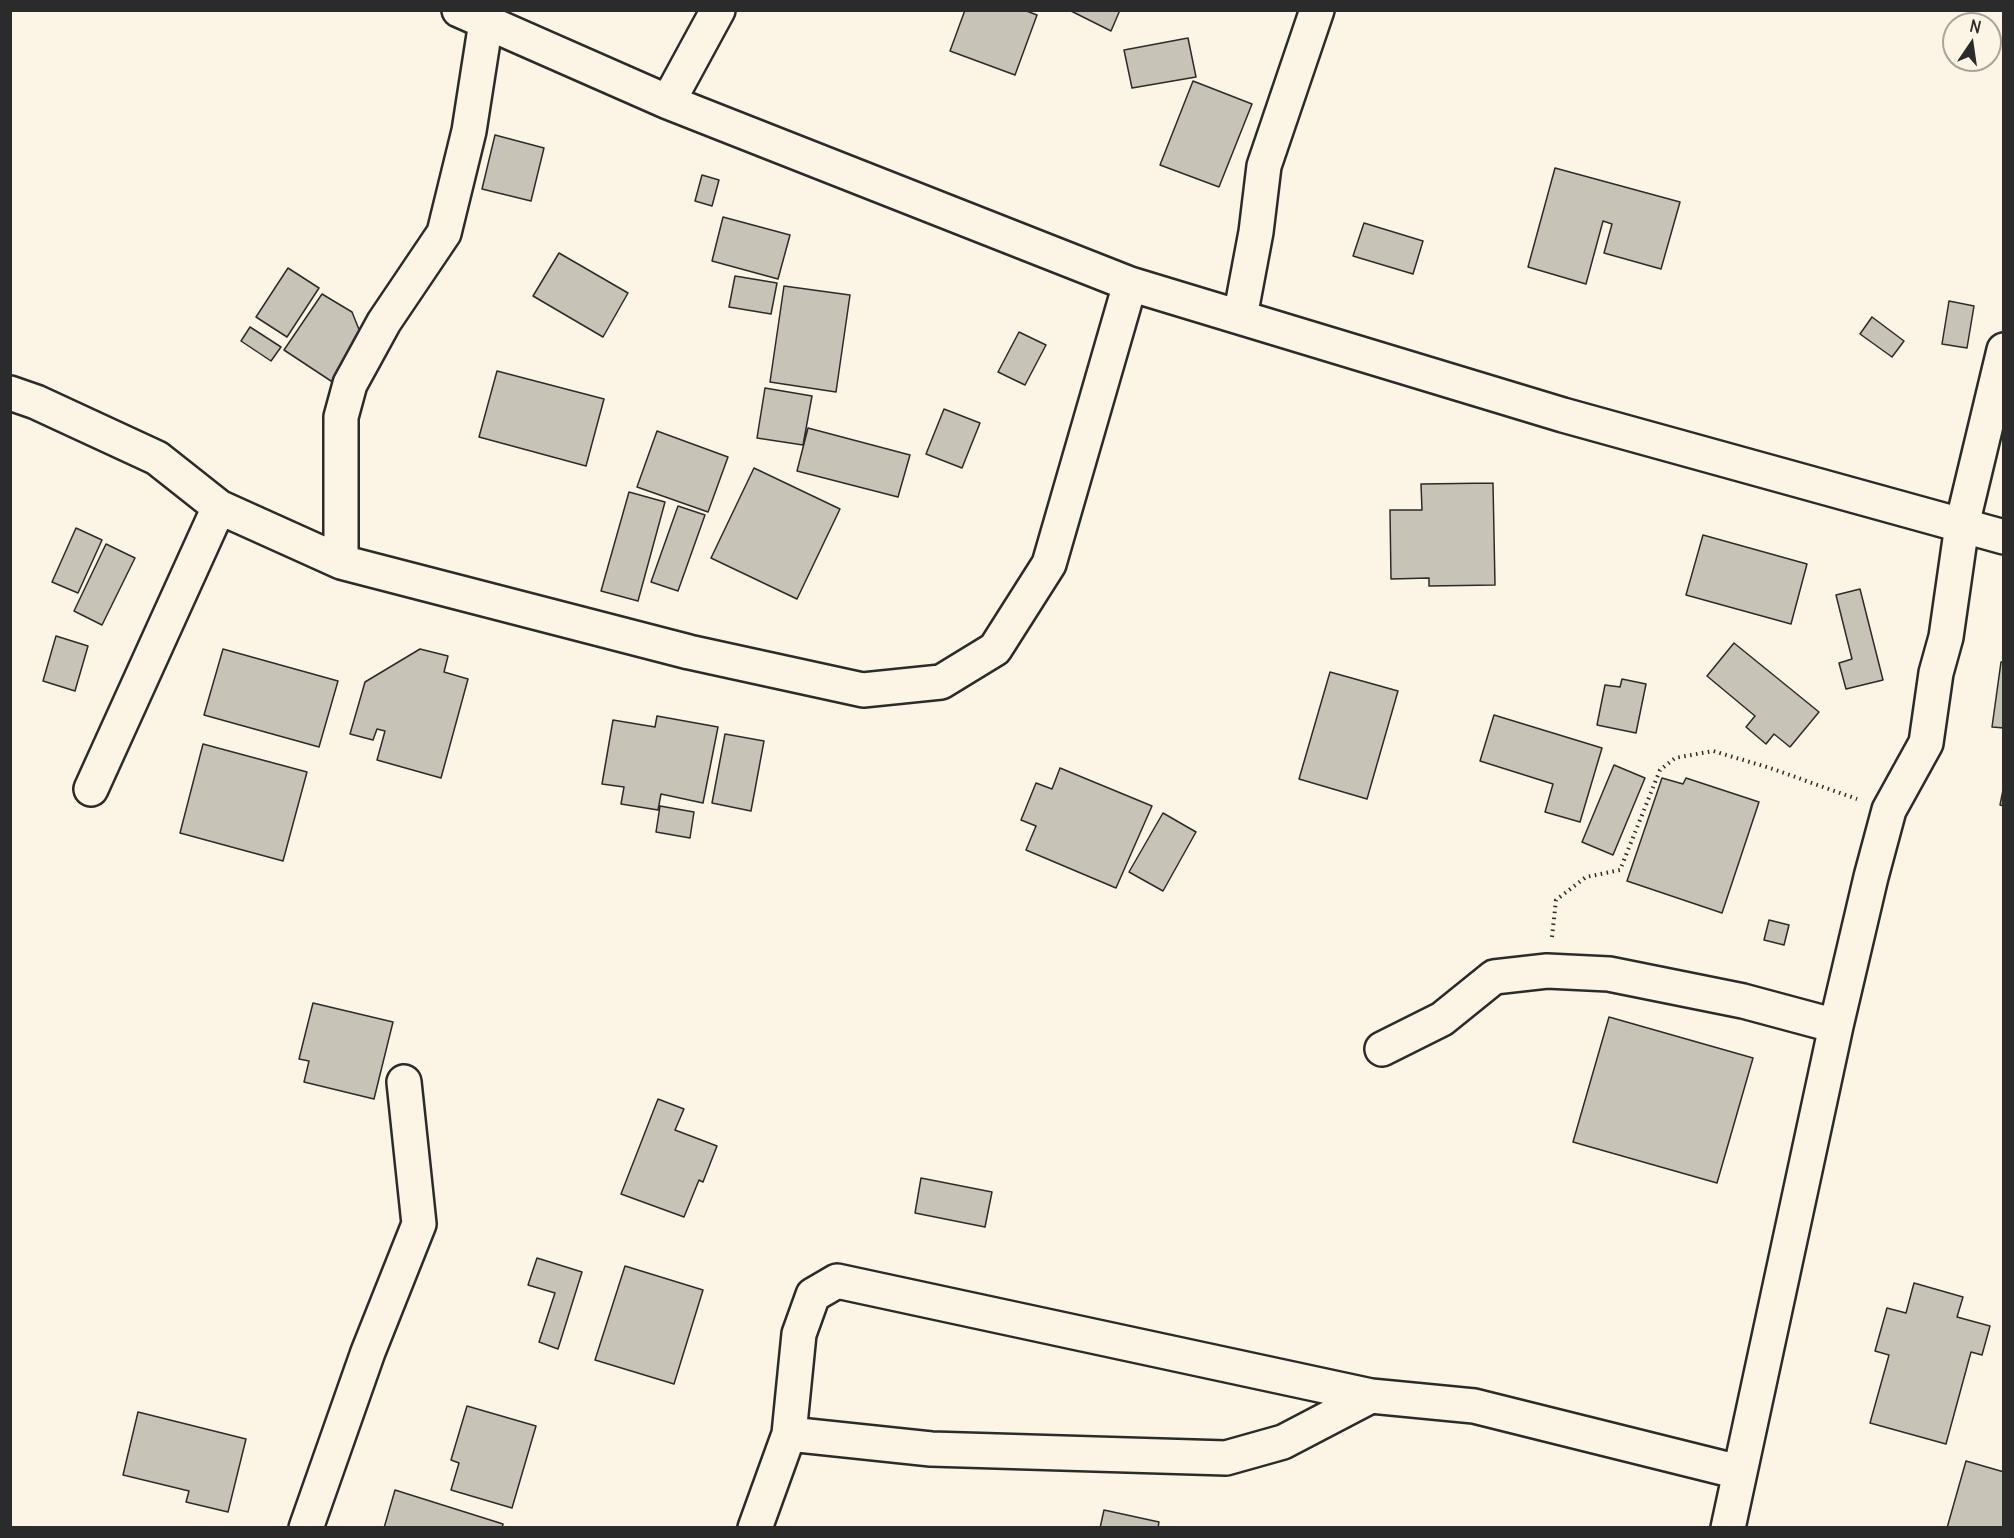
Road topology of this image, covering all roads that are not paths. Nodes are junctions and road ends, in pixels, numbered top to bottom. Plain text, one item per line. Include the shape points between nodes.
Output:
1 (718, 10) edge
2 (1317, 10) edge
3 (472, 16) edge
4 (668, 102) junction
5 (1130, 284) junction
6 (1240, 317) junction
7 (2004, 350) edge
8 (10, 393) edge
9 (219, 507) junction
10 (1962, 525) junction
11 (2004, 537) edge
12 (341, 562) junction
13 (91, 789) dead end
14 (1836, 1026) junction
15 (1382, 1049) dead end
16 (404, 1082) dead end
17 (1371, 1396) junction
18 (789, 1434) junction
19 (1739, 1472) junction
20 (306, 1527) edge
21 (755, 1527) edge
22 (1728, 1527) edge

1 - 4 street
2 - 6 street via 1264,166
3 - 4 street
3 - 12 street via 469,131 444,233 384,322 350,384 341,417
4 - 5 street
5 - 6 street
5 - 12 street via 1049,564 995,649 941,682 863,690 690,652
6 - 10 street via 1563,416
7 - 10 street
8 - 9 street via 158,458
9 - 12 street
9 - 13 street
10 - 11 street
10 - 14 street via 1926,743 1889,810
14 - 15 street via 1743,1001 1620,976 1547,971 1494,976 1442,1019
14 - 19 street
16 - 20 street via 419,1224 368,1352
17 - 18 street via 1283,1442 1226,1458 931,1449
17 - 18 street via 837,1281 813,1295 799,1334
17 - 19 street via 1474,1406
18 - 21 street
19 - 22 street

